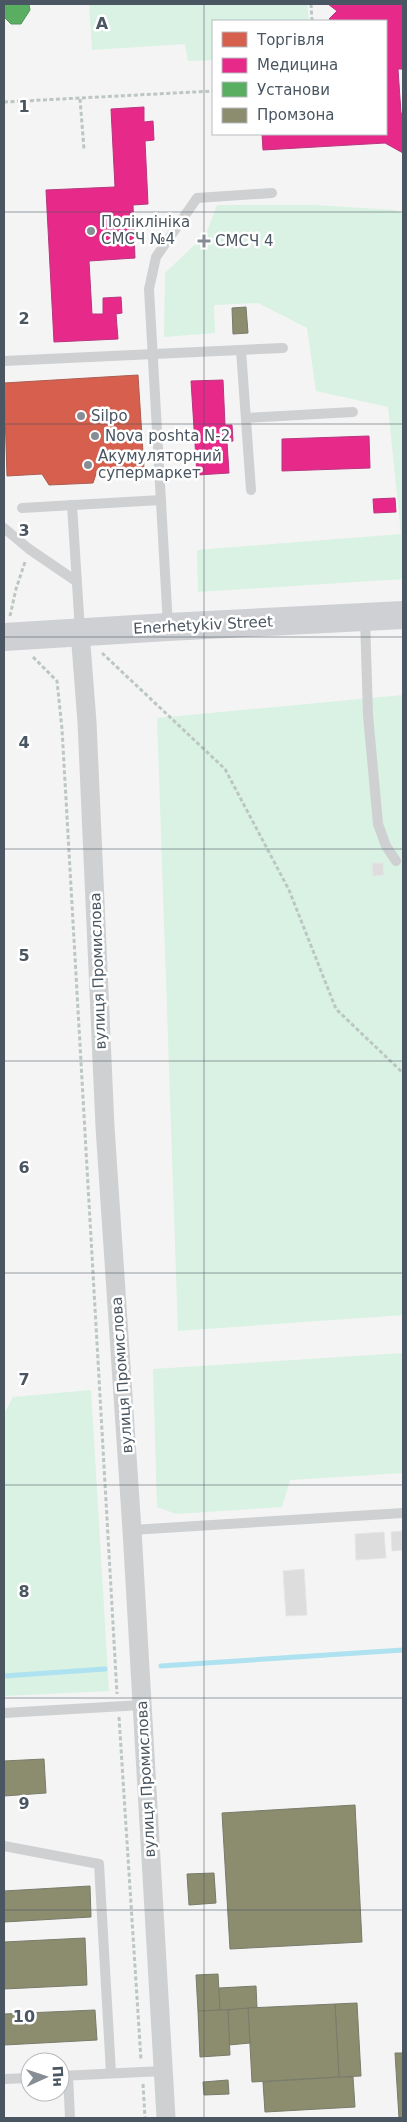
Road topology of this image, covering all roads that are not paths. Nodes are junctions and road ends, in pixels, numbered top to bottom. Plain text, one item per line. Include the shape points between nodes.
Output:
1 (272, 193) dead end
2 (283, 348) dead end
3 (241, 350) junction
4 (153, 356) junction
5 (4, 361) edge
6 (353, 412) dead end
7 (246, 418) junction
8 (251, 490) dead end
9 (161, 500) junction
10 (72, 505) junction
11 (22, 508) dead end
12 (4, 528) edge
13 (76, 580) junction
14 (403, 615) edge
15 (365, 617) junction
16 (7, 627) edge
17 (168, 627) junction
18 (80, 632) junction
19 (396, 861) dead end
20 (403, 1514) edge
21 (132, 1530) junction
22 (142, 1704) junction
23 (4, 1713) edge
24 (4, 1846) edge
25 (163, 2071) junction
26 (110, 2073) junction
27 (70, 2076) edge
28 (20, 2078) edge
29 (4, 2079) edge
30 (68, 2102) edge
31 (70, 2118) edge
32 (166, 2118) edge

1 - 4 lane via 197,198 156,258 149,289
2 - 3 lane
3 - 4 lane
3 - 7 lane
4 - 5 lane
4 - 9 lane
6 - 7 lane
7 - 8 lane
9 - 10 lane
9 - 17 lane
10 - 11 lane
10 - 13 lane
12 - 13 lane
13 - 18 lane
14 - 15 main road, Enerhetykiv Street
15 - 17 main road, Enerhetykiv Street
15 - 19 lane via 368,715 378,824
16 - 18 main road, Enerhetykiv Street
17 - 18 main road, Enerhetykiv Street
18 - 21 street, вулиця Промислова via 88,732 105,1127
20 - 21 lane
21 - 22 street, вулиця Промислова
22 - 23 lane
22 - 25 street, вулиця Промислова
24 - 26 lane via 99,1864
25 - 26 lane
25 - 32 street, вулиця Промислова
26 - 27 lane
28 - 29 lane
30 - 31 lane

